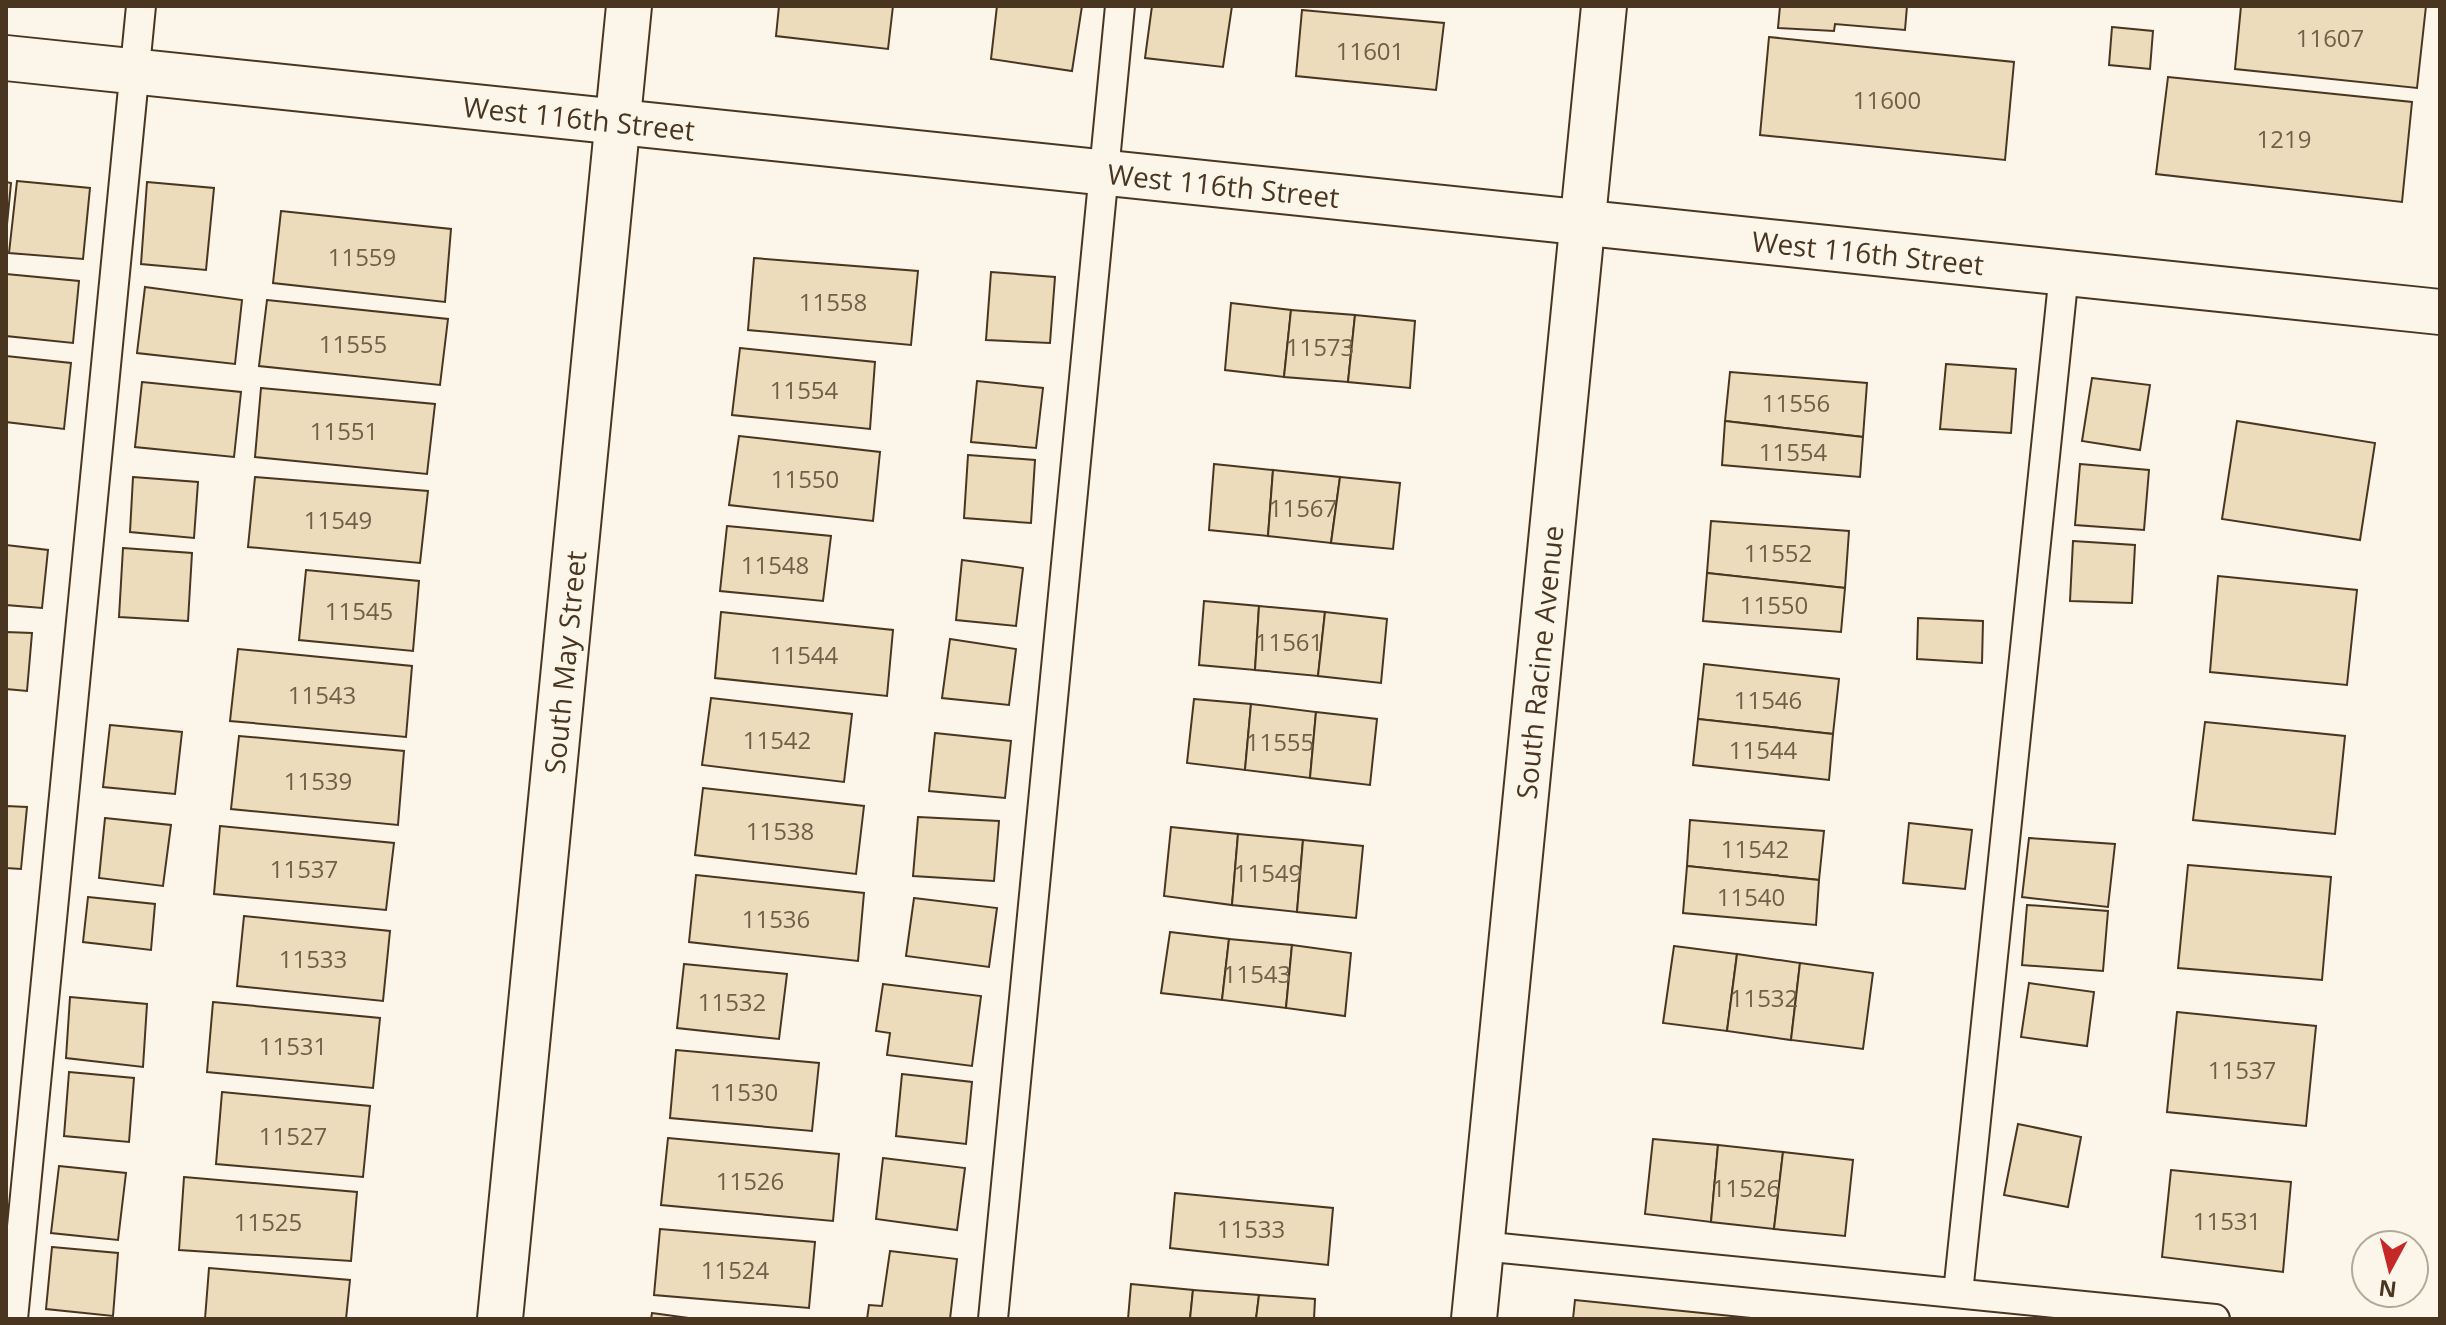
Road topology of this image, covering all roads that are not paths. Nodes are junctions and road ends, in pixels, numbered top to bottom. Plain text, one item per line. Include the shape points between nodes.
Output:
1 (141, 6) edge
2 (629, 6) edge
3 (1120, 6) edge
4 (1604, 6) edge
5 (6, 58) edge
6 (134, 71) junction
7 (617, 121) junction
8 (1105, 172) junction
9 (1583, 223) junction
10 (2064, 273) junction
11 (2440, 312) edge
12 (1481, 1246) junction
13 (1958, 1293) junction
14 (13, 1319) edge
15 (500, 1319) edge
16 (993, 1319) edge
17 (1474, 1319) edge
18 (2215, 1319) edge

1 - 6 lane
2 - 7 street, South May Street
3 - 8 lane
4 - 9 street, South Racine Avenue
5 - 6 street, West 116th Street
6 - 7 street, West 116th Street
6 - 14 lane
7 - 8 street, West 116th Street
7 - 15 street, South May Street
8 - 9 street, West 116th Street
8 - 16 lane
9 - 10 street, West 116th Street
9 - 12 street, South Racine Avenue
10 - 11 street, West 116th Street
10 - 13 lane
12 - 13 lane
12 - 17 street, South Racine Avenue
13 - 18 lane

